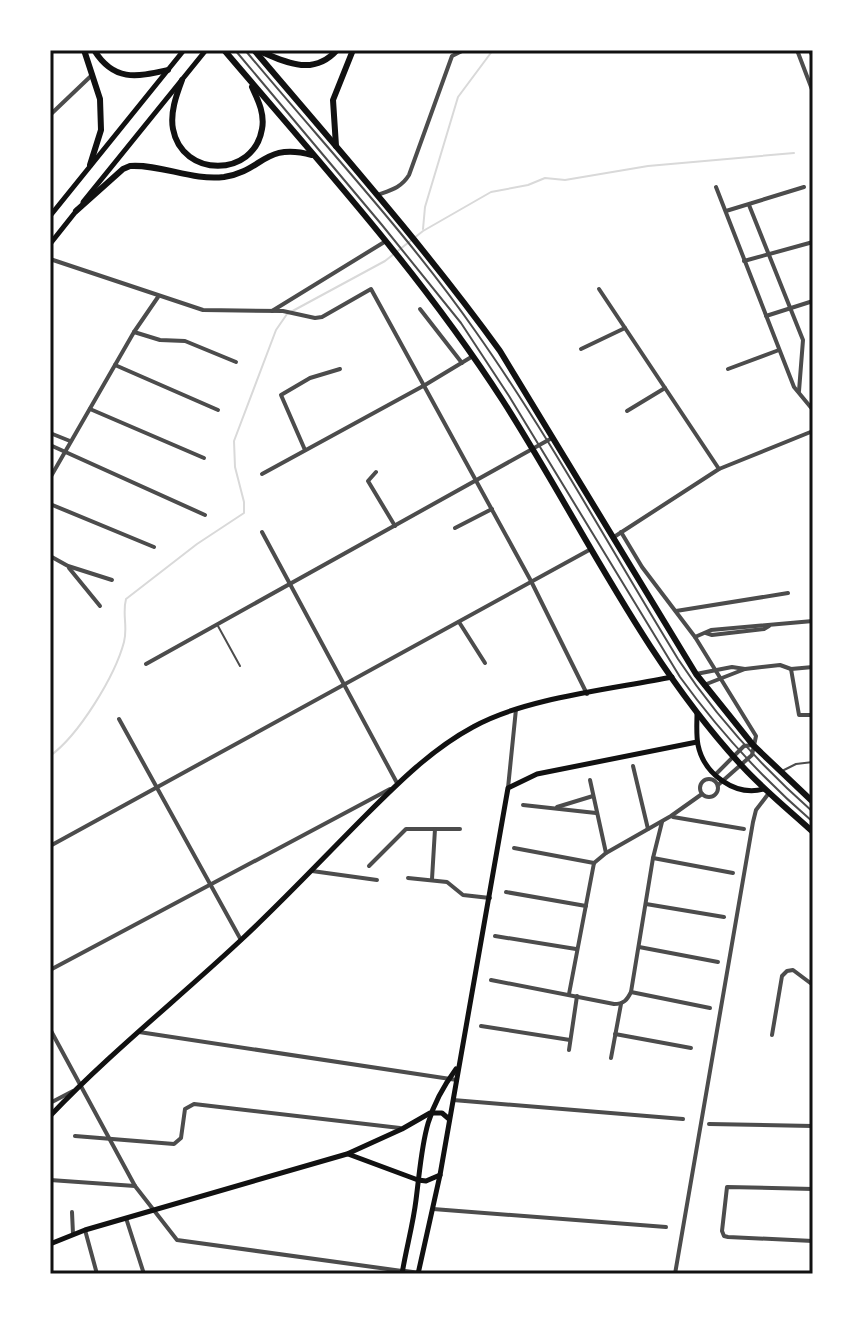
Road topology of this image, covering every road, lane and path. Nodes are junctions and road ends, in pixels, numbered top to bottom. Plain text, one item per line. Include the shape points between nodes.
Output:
1 (84, 50) edge
2 (94, 50) edge
3 (184, 50) edge
4 (206, 50) edge
5 (224, 50) edge
6 (235, 50) edge
7 (245, 50) edge
8 (256, 50) edge
9 (337, 50) edge
10 (353, 50) edge
11 (447, 50) edge
12 (464, 50) edge
13 (797, 50) edge
14 (810, 50) edge
15 (452, 56) junction
16 (813, 58) edge
17 (168, 70) junction
18 (94, 74) junction
19 (247, 76) junction
20 (182, 80) junction
21 (813, 92) edge
22 (51, 112) edge
23 (336, 146) junction
24 (315, 156) junction
25 (90, 165) junction
26 (716, 187) dead end
27 (804, 187) dead end
28 (377, 195) junction
29 (749, 205) junction
30 (76, 211) junction
31 (725, 212) junction
32 (50, 216) edge
33 (391, 217) junction
34 (813, 242) edge
35 (388, 243) junction
36 (50, 244) edge
37 (768, 253) junction
38 (50, 259) edge
39 (744, 261) junction
40 (599, 289) dead end
41 (158, 297) junction
42 (813, 301) edge
43 (420, 309) dead end
44 (790, 310) junction
45 (272, 311) junction
46 (765, 316) junction
47 (625, 328) junction
48 (134, 332) junction
49 (581, 349) dead end
50 (779, 350) junction
51 (473, 356) junction
52 (236, 362) dead end
53 (462, 363) junction
54 (115, 365) junction
55 (340, 369) dead end
56 (728, 369) dead end
57 (425, 385) junction
58 (665, 388) junction
59 (798, 394) junction
60 (90, 409) junction
61 (218, 410) dead end
62 (813, 410) edge
63 (627, 411) dead end
64 (813, 432) edge
65 (50, 433) edge
66 (550, 440) junction
67 (70, 442) junction
68 (50, 445) edge
69 (536, 448) junction
70 (306, 450) junction
71 (65, 452) junction
72 (204, 458) dead end
73 (719, 469) junction
74 (376, 472) dead end
75 (262, 474) dead end
76 (50, 478) edge
77 (478, 480) junction
78 (50, 504) edge
79 (492, 508) junction
80 (205, 515) dead end
81 (395, 526) junction
82 (455, 528) dead end
83 (262, 532) dead end
84 (621, 532) junction
85 (614, 537) junction
86 (154, 547) dead end
87 (591, 549) junction
88 (631, 549) junction
89 (622, 550) junction
90 (50, 556) edge
91 (68, 566) junction
92 (112, 580) dead end
93 (531, 581) junction
94 (290, 585) junction
95 (788, 593) dead end
96 (100, 606) dead end
97 (676, 611) junction
98 (813, 621) edge
99 (459, 622) junction
100 (218, 625) junction
101 (695, 637) junction
102 (485, 663) dead end
103 (146, 664) dead end
104 (240, 666) dead end
105 (813, 667) edge
106 (745, 669) junction
107 (791, 669) junction
108 (714, 671) junction
109 (696, 674) junction
110 (672, 677) junction
111 (718, 678) junction
112 (704, 685) junction
113 (343, 686) junction
114 (587, 694) junction
115 (516, 709) junction
116 (697, 713) junction
117 (813, 715) edge
118 (119, 719) dead end
119 (697, 742) junction
120 (753, 745) junction
121 (744, 746) junction
122 (736, 754) junction
123 (752, 755) junction
124 (813, 762) edge
125 (744, 763) junction
126 (633, 766) dead end
127 (780, 772) junction
128 (714, 777) junction
129 (590, 780) dead end
130 (397, 783) junction
131 (720, 783) junction
132 (156, 787) junction
133 (508, 788) junction
134 (390, 789) junction
135 (767, 791) junction
136 (702, 794) junction
137 (593, 796) junction
138 (813, 802) edge
139 (523, 805) dead end
140 (555, 808) junction
141 (813, 812) edge
142 (597, 813) junction
143 (671, 816) junction
144 (662, 822) junction
145 (813, 822) edge
146 (435, 829) junction
147 (460, 829) dead end
148 (648, 829) junction
149 (744, 829) dead end
150 (813, 832) edge
151 (50, 846) edge
152 (514, 848) dead end
153 (606, 853) junction
154 (653, 858) junction
155 (594, 863) junction
156 (369, 866) dead end
157 (310, 871) junction
158 (733, 873) dead end
159 (408, 878) dead end
160 (432, 879) junction
161 (377, 880) dead end
162 (210, 884) junction
163 (506, 892) dead end
164 (490, 898) junction
165 (646, 904) junction
166 (586, 906) junction
167 (724, 917) dead end
168 (495, 936) dead end
169 (241, 940) junction
170 (639, 947) junction
171 (576, 949) junction
172 (718, 962) dead end
173 (50, 970) edge
174 (491, 980) dead end
175 (813, 985) edge
176 (631, 992) junction
177 (569, 994) junction
178 (577, 996) junction
179 (621, 1004) junction
180 (710, 1008) dead end
181 (481, 1026) dead end
182 (50, 1029) edge
183 (136, 1031) junction
184 (615, 1034) junction
185 (772, 1035) dead end
186 (570, 1040) junction
187 (691, 1048) dead end
188 (569, 1050) dead end
189 (611, 1058) dead end
190 (458, 1066) junction
191 (448, 1079) junction
192 (457, 1080) junction
193 (80, 1084) junction
194 (73, 1091) junction
195 (453, 1100) junction
196 (50, 1103) edge
197 (430, 1113) junction
198 (50, 1116) edge
199 (449, 1119) junction
200 (683, 1119) dead end
201 (709, 1124) dead end
202 (813, 1126) edge
203 (402, 1129) junction
204 (75, 1136) dead end
205 (110, 1140) junction
206 (347, 1154) junction
207 (440, 1175) junction
208 (50, 1180) edge
209 (418, 1180) junction
210 (135, 1186) junction
211 (813, 1189) edge
212 (433, 1209) junction
213 (152, 1211) junction
214 (72, 1212) dead end
215 (126, 1218) junction
216 (666, 1227) dead end
217 (85, 1230) junction
218 (73, 1234) junction
219 (813, 1241) edge
220 (50, 1244) edge
221 (402, 1272) edge
222 (97, 1274) edge
223 (144, 1274) edge
224 (420, 1274) edge
225 (675, 1274) edge

1 - 18 main road
2 - 17 main road via 105,65 125,75
3 - 17 main road
4 - 20 main road
5 - 19 main road
6 - 69 lane via 461,323
7 - 33 lane
8 - 9 main road via 308,66
8 - 23 main road
10 - 23 main road via 333,100
11 - 15 street
12 - 15 street
13 - 21 street
14 - 16 street
15 - 28 street via 409,175 404,183
17 - 25 main road
18 - 22 street
18 - 25 main road via 101,130
19 - 20 main road via 262,113 262,128 249,154 222,167 195,161 176,141 172,114
19 - 24 main road
20 - 30 main road
23 - 28 main road
24 - 30 main road via 280,151 240,173 221,177 130,166
24 - 35 main road
25 - 32 main road
26 - 31 street
27 - 29 street
28 - 33 main road
29 - 31 street
29 - 37 street
30 - 36 main road
31 - 39 street
33 - 66 lane
33 - 66 main road via 431,258 500,351
34 - 37 street
35 - 45 street
35 - 51 main road
37 - 39 street
37 - 44 street
38 - 41 street
39 - 46 street
40 - 47 street
41 - 45 street via 203,310
41 - 48 street
42 - 44 street
43 - 53 street
44 - 46 street
44 - 59 street via 803,340
45 - 57 street via 322,317 371,289
46 - 50 street
47 - 49 street
47 - 58 street
48 - 52 street via 185,341
48 - 54 street
50 - 56 street
50 - 59 street
51 - 53 street
51 - 69 main road
53 - 57 street
54 - 60 street
54 - 61 street
55 - 70 street via 281,395
57 - 70 street
57 - 77 street
58 - 63 street
58 - 73 street
59 - 62 street
60 - 67 street
60 - 72 street
64 - 73 street
65 - 67 street
66 - 69 street
66 - 85 main road
66 - 121 lane via 678,659
67 - 71 street
68 - 71 street
69 - 77 street
69 - 87 main road
69 - 122 lane via 680,677
70 - 75 street
71 - 76 street
71 - 80 street
73 - 84 street
74 - 81 street via 368,481
77 - 79 street
77 - 81 street
78 - 86 street
79 - 82 street
79 - 93 street
81 - 94 street
83 - 94 street
84 - 85 street
84 - 88 street
85 - 89 main road
87 - 93 street
87 - 110 main road
88 - 89 street
88 - 97 street
89 - 109 main road
90 - 91 street
91 - 92 street
91 - 96 street
93 - 99 street
93 - 114 street
94 - 100 street
94 - 113 street
95 - 97 street
97 - 101 street
98 - 101 street via 711,630
99 - 102 street
99 - 113 street
100 - 103 street
100 - 104 lane
101 - 108 street
105 - 107 street
106 - 107 street
106 - 108 street
106 - 111 street
107 - 117 street via 799,715
108 - 109 street
108 - 111 street
109 - 112 main road
110 - 114 main road
110 - 116 main road
111 - 112 street
111 - 120 street via 756,736
112 - 120 main road
113 - 130 street
113 - 132 street
114 - 115 main road
115 - 130 main road via 457,736
115 - 133 street
116 - 119 main road
116 - 122 main road
118 - 132 street
119 - 128 main road
119 - 133 main road via 537,774
120 - 121 street
120 - 123 street
120 - 127 main road
121 - 122 street
121 - 123 lane
122 - 125 main road
122 - 128 street
123 - 125 street
123 - 141 lane
124 - 127 lane
125 - 131 street
125 - 135 main road
125 - 145 lane
126 - 148 street
127 - 138 main road
128 - 131 main road
128 - 136 street via 701,782
129 - 137 street
130 - 134 main road
131 - 135 main road via 749,792
131 - 136 street via 714,796
132 - 151 street
132 - 162 street
133 - 164 main road
134 - 157 main road
134 - 162 street
135 - 150 main road
135 - 225 street via 753,822
136 - 143 street
137 - 140 street
137 - 142 street
139 - 140 street
140 - 142 street
142 - 153 street
143 - 144 street
143 - 149 street
144 - 148 street
144 - 154 street
146 - 147 street
146 - 156 street via 406,829
146 - 160 street
148 - 153 street
152 - 155 street
153 - 155 street
154 - 158 street
154 - 165 street
155 - 166 street
157 - 161 street
157 - 169 main road
159 - 160 street
160 - 164 street via 447,882 463,895
162 - 169 street
162 - 173 street
163 - 166 street
164 - 190 main road
165 - 167 street
165 - 170 street
166 - 171 street
168 - 171 street
169 - 183 main road
170 - 172 street
170 - 176 street
171 - 177 street
174 - 177 street
175 - 185 street via 793,970 782,976
176 - 179 street
176 - 180 street
177 - 178 street
178 - 179 street
178 - 186 street
179 - 184 street
181 - 186 street
182 - 193 street
183 - 191 street
183 - 193 main road
184 - 187 street
184 - 189 street
186 - 188 street
190 - 191 main road
190 - 192 main road
191 - 192 street
191 - 197 main road
192 - 195 main road
193 - 194 main road
193 - 205 street
194 - 196 street
194 - 198 main road
195 - 199 main road
195 - 200 street
197 - 199 main road
197 - 203 main road
197 - 209 main road
199 - 207 main road
201 - 202 street
203 - 205 street via 194,1104 185,1109 181,1138 174,1144
203 - 206 main road
204 - 205 street
205 - 210 street
206 - 209 main road
206 - 213 main road
207 - 209 main road
207 - 212 main road
208 - 210 street
209 - 221 main road
210 - 213 street
211 - 219 street via 727,1187 722,1231 728,1237
212 - 216 street
212 - 224 main road
213 - 215 main road
213 - 221 street via 184,1242
214 - 218 street
215 - 217 main road
215 - 223 street
217 - 218 main road
217 - 222 street
218 - 220 main road
221 - 224 street

